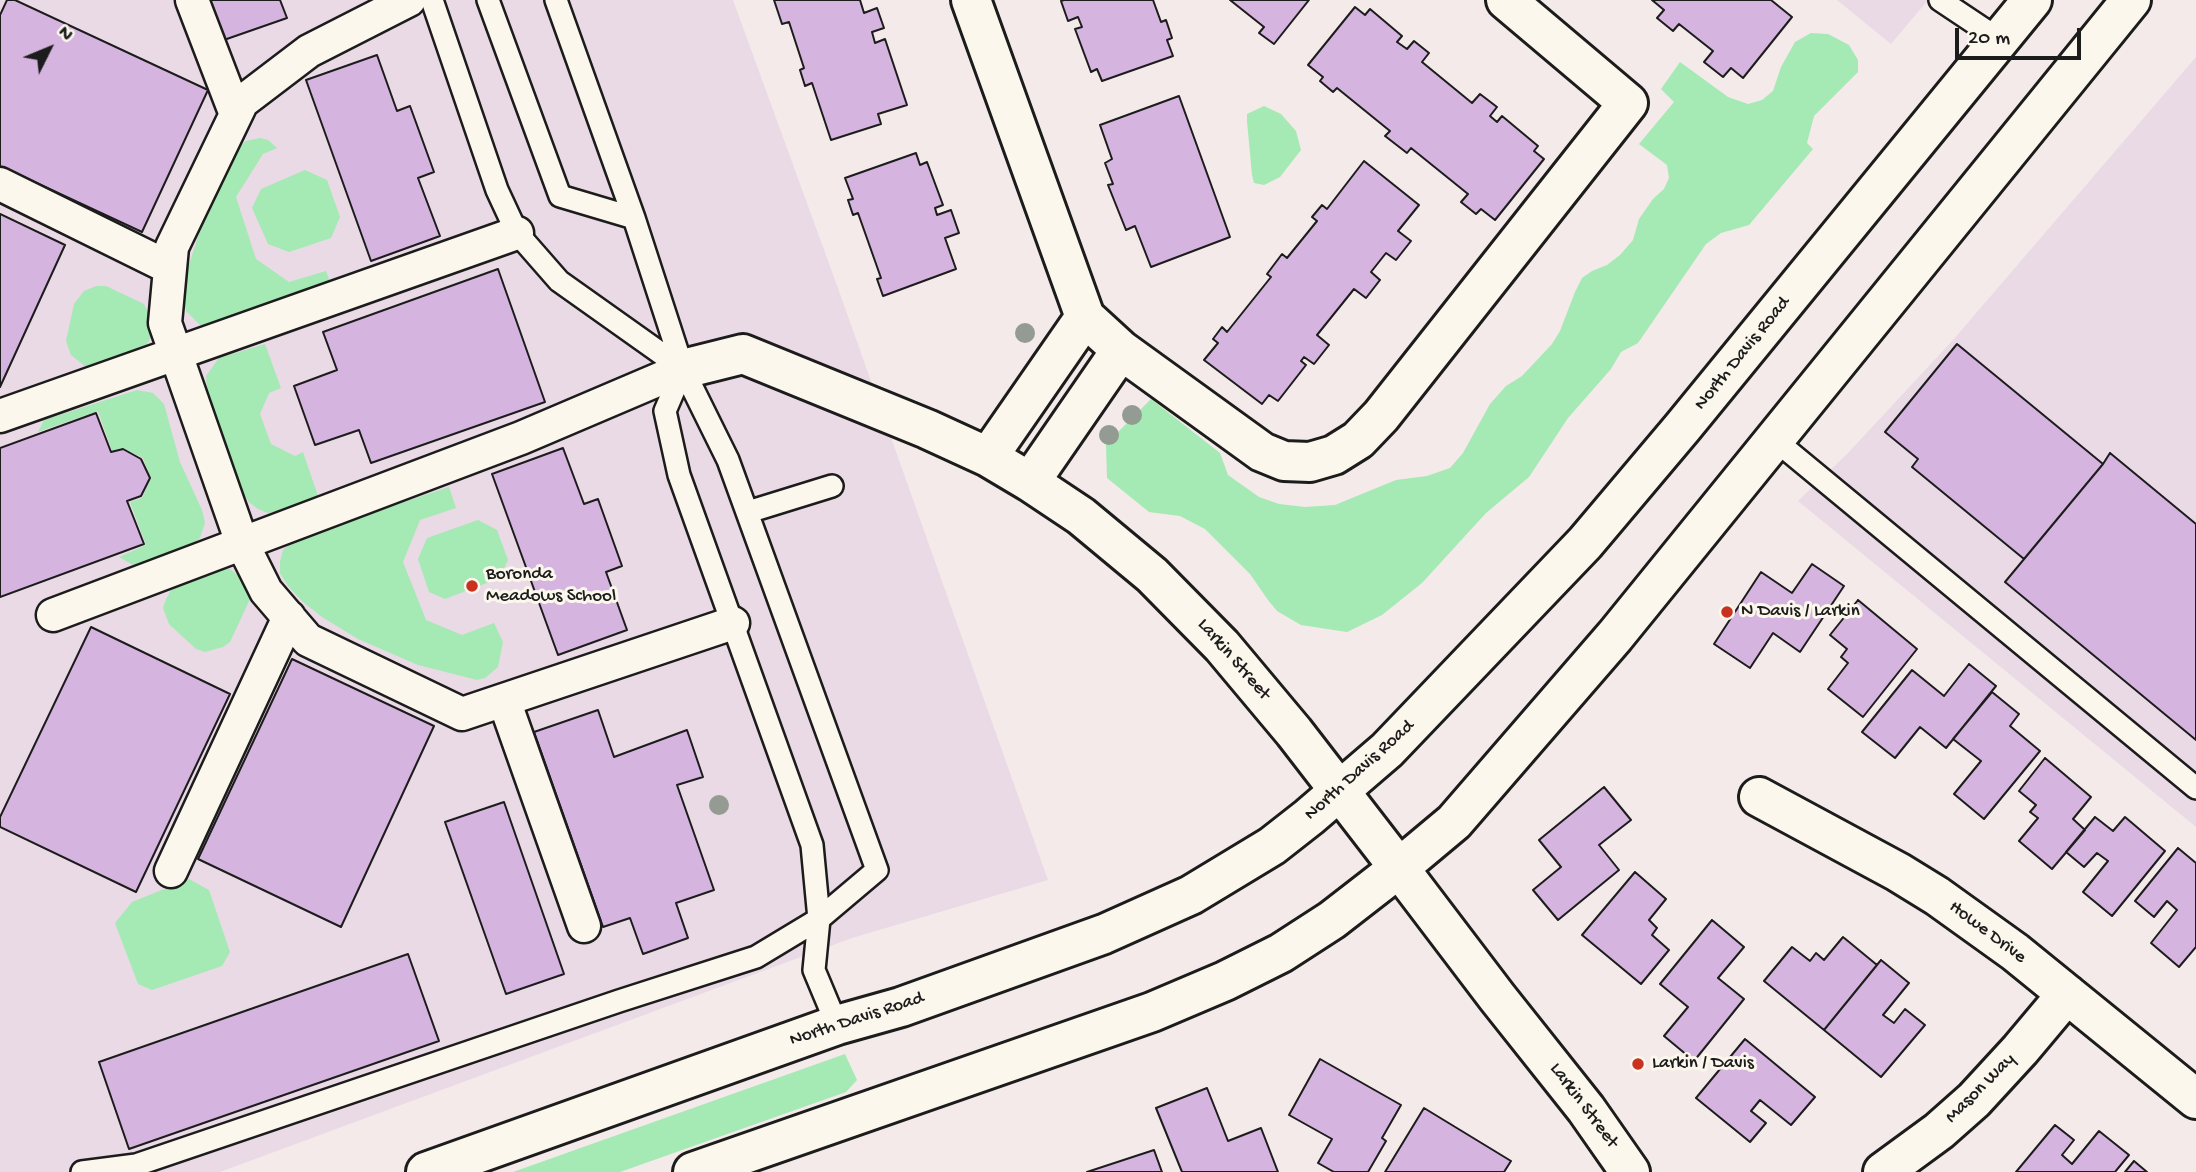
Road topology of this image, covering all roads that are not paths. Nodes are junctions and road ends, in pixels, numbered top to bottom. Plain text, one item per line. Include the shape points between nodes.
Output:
1 (192, 0) edge
2 (408, 0) edge
3 (432, 0) edge
4 (488, 0) edge
5 (556, 0) edge
6 (971, 0) edge
7 (1506, 0) edge
8 (1940, 0) edge
9 (2032, 0) edge
10 (2131, 0) edge
11 (2000, 40) junction
12 (235, 112) junction
13 (0, 184) edge
14 (634, 218) junction
15 (517, 233) junction
16 (170, 268) junction
17 (1085, 317) junction
18 (1121, 350) junction
19 (176, 354) junction
20 (682, 369) junction
21 (0, 416) edge
22 (1774, 440) junction
23 (988, 457) junction
24 (1030, 482) junction
25 (832, 486) dead end
26 (748, 512) junction
27 (243, 543) junction
28 (53, 615) dead end
29 (289, 617) junction
30 (733, 623) junction
31 (504, 699) junction
32 (2196, 788) edge
33 (1340, 792) junction
34 (1759, 797) dead end
35 (1399, 868) junction
36 (171, 871) dead end
37 (819, 919) junction
38 (584, 926) dead end
39 (2067, 994) junction
40 (836, 1026) junction
41 (2196, 1099) edge
42 (82, 1172) edge
43 (426, 1172) edge
44 (693, 1172) edge
45 (1630, 1172) edge
46 (1883, 1172) edge

1 - 12 street
2 - 12 street via 309,51
3 - 15 lane via 497,190
4 - 14 lane via 559,195
5 - 14 lane
6 - 17 main road
7 - 18 main road via 1628,103 1358,440 1334,455 1310,462 1284,461 1262,452
8 - 11 lane
9 - 11 main road, North Davis Road
10 - 22 main road
11 - 33 main road, North Davis Road via 1585,543 1387,750
12 - 16 street via 172,247
13 - 16 street
14 - 20 lane
15 - 19 street
15 - 20 lane via 559,281
16 - 19 street via 165,323
17 - 18 main road
17 - 23 main road
18 - 24 main road
19 - 21 street
19 - 27 street
20 - 23 main road, Larkin Street via 743,354
20 - 26 lane via 728,460
20 - 27 street via 521,438
20 - 30 lane via 665,411 679,475
22 - 32 lane
22 - 35 main road via 1615,636 1463,812
23 - 24 main road, Larkin Street
24 - 33 main road, Larkin Street via 1099,531 1188,610
25 - 26 lane
26 - 37 lane via 877,870
27 - 28 street
27 - 29 street via 266,591
29 - 31 street via 308,640 462,714
29 - 36 street
30 - 31 street
30 - 37 lane via 812,845
31 - 38 street
33 - 35 main road, Larkin Street
33 - 40 main road, North Davis Road via 1272,846 1181,900 1104,934
34 - 39 main road, Howe Drive via 1937,896
35 - 44 main road via 1322,927 1225,981 1152,1012
35 - 45 main road, Larkin Street
37 - 40 lane via 814,970
37 - 42 lane via 756,957 135,1165
39 - 41 main road, Howe Drive
39 - 46 main road, Mason Way via 1974,1100
40 - 43 main road, North Davis Road

